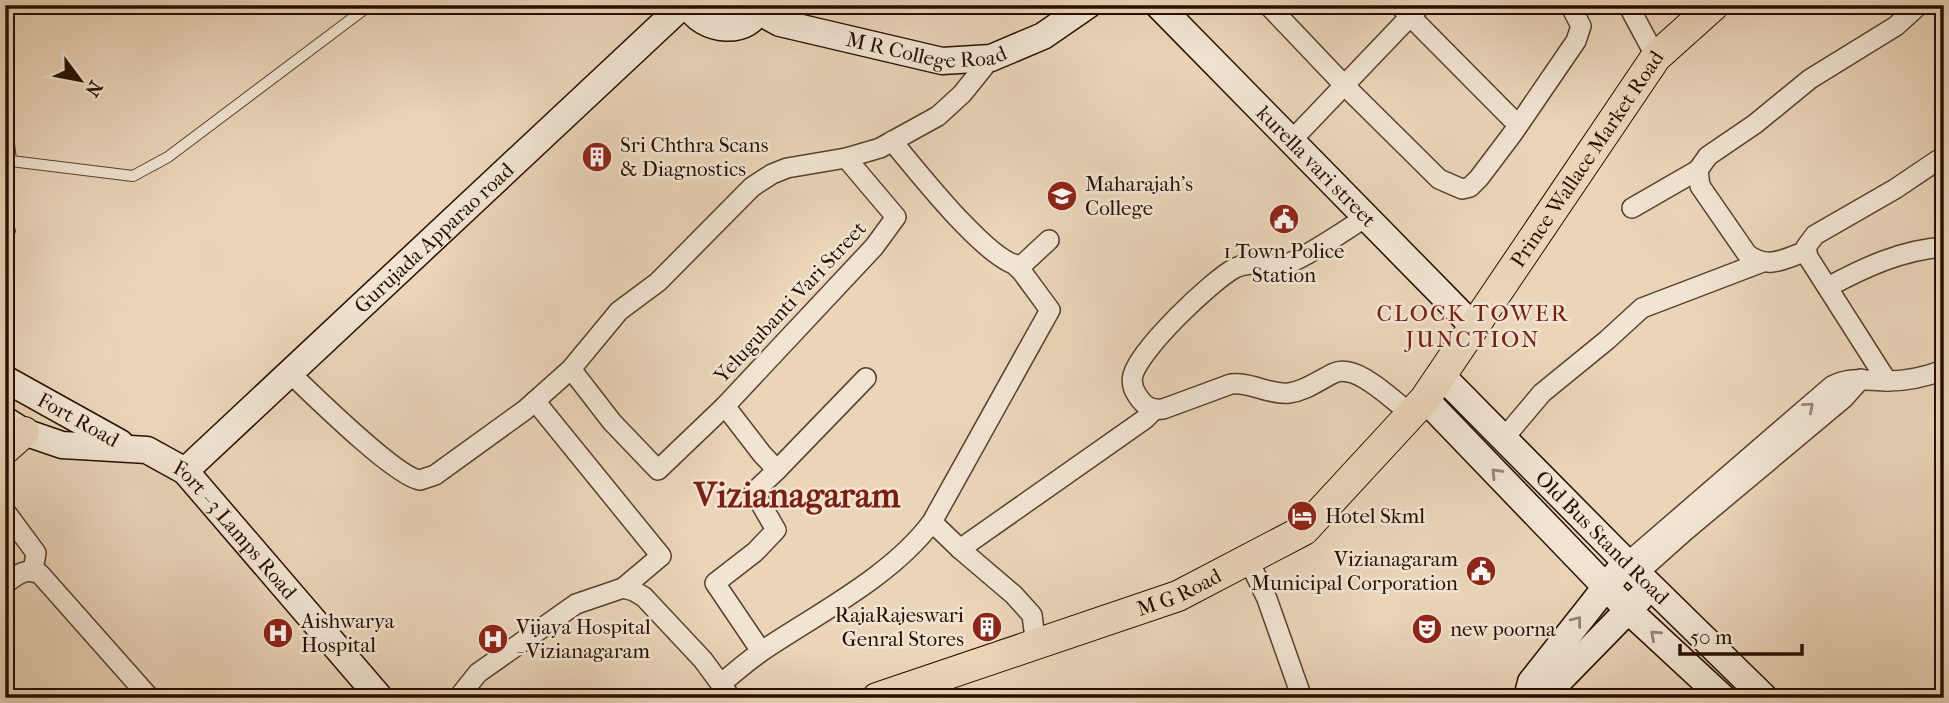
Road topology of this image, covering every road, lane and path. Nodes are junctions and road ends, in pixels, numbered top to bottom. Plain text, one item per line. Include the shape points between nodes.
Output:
1 (370, 5) edge
2 (682, 5) edge
3 (689, 5) edge
4 (1088, 5) edge
5 (1158, 5) edge
6 (1268, 5) edge
7 (1570, 5) edge
8 (1628, 5) edge
9 (1714, 5) edge
10 (1919, 5) edge
11 (759, 8) edge
12 (1410, 9) edge
13 (1656, 57) junction
14 (991, 58) junction
15 (1344, 85) junction
16 (5, 108) edge
17 (1518, 125) junction
18 (892, 141) junction
19 (1291, 141) junction
20 (1944, 156) edge
21 (846, 158) junction
22 (8, 163) edge
23 (1698, 170) junction
24 (1632, 208) dead end
25 (1366, 217) junction
26 (5, 226) edge
27 (5, 236) edge
28 (1049, 240) dead end
29 (1944, 247) edge
30 (1806, 251) junction
31 (1760, 263) junction
32 (1014, 264) junction
33 (1828, 287) junction
34 (1473, 326) junction
35 (572, 369) junction
36 (1944, 370) edge
37 (290, 373) junction
38 (866, 378) dead end
39 (5, 379) edge
40 (1887, 382) junction
41 (1425, 396) junction
42 (43, 398) junction
43 (535, 401) junction
44 (725, 406) junction
45 (1154, 410) junction
46 (12, 434) edge
47 (1504, 438) junction
48 (131, 448) junction
49 (777, 470) junction
50 (185, 471) junction
51 (5, 510) edge
52 (932, 522) junction
53 (960, 549) junction
54 (1248, 559) junction
55 (39, 574) junction
56 (1639, 574) junction
57 (5, 584) edge
58 (1605, 586) junction
59 (623, 588) junction
60 (1628, 610) junction
61 (1035, 646) junction
62 (761, 651) junction
63 (727, 690) edge
64 (150, 698) edge
65 (380, 698) edge
66 (458, 698) edge
67 (877, 698) edge
68 (1303, 698) edge
69 (1527, 698) edge
70 (1534, 698) edge
71 (1723, 698) edge
72 (1765, 698) edge

1 - 22 lane via 168,157 134,176
2 - 37 street, Gurujada Apparao road
3 - 11 street, M R College Road via 701,19 724,28 750,22
4 - 14 street, M R College Road via 1043,36
5 - 19 street, kurella vari street
6 - 15 street
7 - 17 street via 1581,31
8 - 13 street
9 - 13 main road, Prince Wallace Market Road
10 - 23 street via 1885,33 1810,79 1709,156
11 - 14 street, M R College Road via 780,23 942,61
12 - 15 street
12 - 17 street
13 - 34 main road, Prince Wallace Market Road
14 - 18 street via 938,116
15 - 17 street via 1439,179 1462,189 1479,178
15 - 19 street
16 - 22 lane
18 - 21 street
18 - 32 street via 962,221
19 - 25 street, kurella vari street
20 - 30 street via 1815,235
21 - 35 street via 787,168 752,187 658,282 619,311
21 - 44 street, Yelugubanti Vari Street via 896,217 874,247
23 - 24 street
23 - 31 street via 1700,186 1747,254
25 - 34 street, kurella vari street
25 - 45 street via 1286,264 1235,268 1160,333 1132,377 1132,388
26 - 27 lane via 10,231
28 - 32 street via 1021,266
29 - 33 street via 1924,248 1868,266
30 - 31 street via 1772,264
30 - 33 street
31 - 47 street via 1642,308 1542,393
32 - 52 street via 1050,310
33 - 40 street
34 - 41 main road, Prince Wallace Market Road
35 - 43 street
35 - 44 street, Yelugubanti Vari Street via 612,422 658,470
36 - 40 street via 1919,379
37 - 43 street via 363,440 420,480 435,475
37 - 50 street, Gurujada Apparao road
38 - 49 street
39 - 42 street, Fort Road
40 - 56 street via 1845,379 1832,386
41 - 45 street via 1346,370 1291,393 1231,384
41 - 47 street, Old Bus Stand Road
41 - 54 main road, M G Road via 1304,530
58 -> 41 street, Old Bus Stand Road
42 - 46 street
42 - 48 street, Fort Road
43 - 59 street via 661,556
44 - 49 street
45 - 53 street
46 - 48 street, Fort Road via 62,445
47 - 56 street, Old Bus Stand Road
48 - 50 street, Fort - 3 Lamps Road via 148,450
49 - 62 street via 754,492 776,530 715,583
50 - 65 street, Fort - 3 Lamps Road
51 - 55 street via 36,553
52 - 53 street
52 - 62 street via 907,552
53 - 61 street via 1032,615
54 - 61 main road, M G Road via 1178,596
54 - 68 street
55 - 57 street via 18,574
55 - 64 street
56 - 58 street
56 - 60 street
56 - 72 street, Old Bus Stand Road
58 - 60 street, Old Bus Stand Road
69 -> 58 street via 1531,682
59 - 63 street via 644,597
59 - 66 street via 576,604 478,673
60 - 70 street via 1553,687
71 -> 60 street, Old Bus Stand Road
61 - 67 main road, M G Road
62 - 63 street

